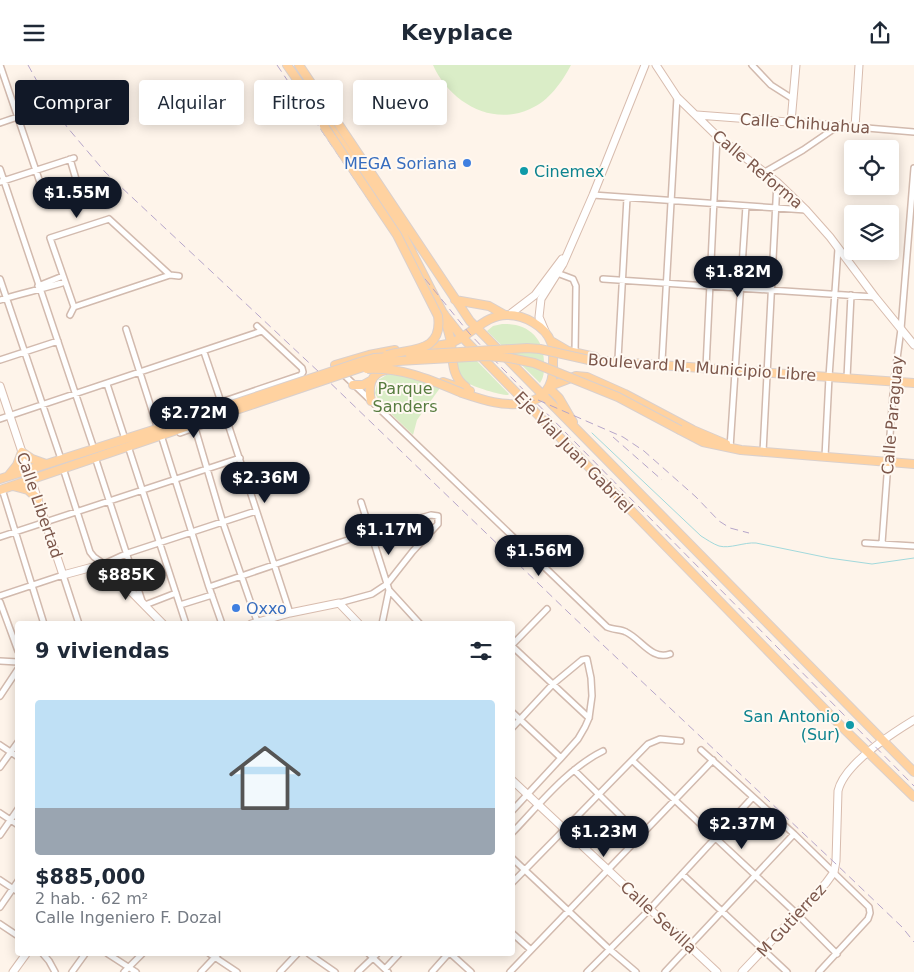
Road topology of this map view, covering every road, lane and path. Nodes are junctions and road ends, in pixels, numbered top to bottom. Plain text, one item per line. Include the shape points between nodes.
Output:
1 (0, 65) edge
2 (287, 65) edge
3 (299, 65) edge
4 (645, 65) edge
5 (656, 65) edge
6 (752, 65) edge
7 (796, 65) edge
8 (860, 65) edge
9 (298, 80) edge
10 (677, 97) junction
11 (793, 99) junction
12 (15, 108) edge
13 (697, 115) junction
14 (15, 118) edge
15 (791, 122) junction
16 (0, 123) edge
17 (21, 125) edge
18 (324, 125) edge
19 (329, 125) edge
20 (838, 126) junction
21 (855, 127) junction
22 (914, 131) edge
23 (717, 135) junction
24 (914, 168) edge
25 (0, 169) edge
26 (36, 170) junction
27 (765, 172) junction
28 (2, 181) edge
29 (778, 182) junction
30 (593, 195) junction
31 (627, 197) junction
32 (46, 200) dead end
33 (672, 200) junction
34 (913, 202) edge
35 (83, 203) dead end
36 (714, 204) junction
37 (746, 206) junction
38 (777, 208) junction
39 (806, 210) junction
40 (111, 212) dead end
41 (109, 219) junction
42 (44, 234) dead end
43 (50, 238) junction
44 (838, 249) junction
45 (566, 255) junction
46 (557, 273) junction
47 (170, 275) junction
48 (179, 276) dead end
49 (0, 279) edge
50 (64, 279) junction
51 (603, 279) dead end
52 (621, 280) junction
53 (666, 283) junction
54 (709, 285) junction
55 (40, 288) junction
56 (741, 288) junction
57 (772, 290) junction
58 (834, 294) junction
59 (851, 295) junction
60 (875, 297) junction
61 (6, 298) junction
62 (0, 300) edge
63 (454, 300) junction
64 (74, 307) junction
65 (443, 313) junction
66 (70, 315) dead end
67 (507, 315) junction
68 (256, 326) dead end
69 (446, 326) junction
70 (476, 328) junction
71 (126, 329) dead end
72 (902, 329) junction
73 (262, 331) junction
74 (462, 337) junction
75 (549, 338) junction
76 (58, 341) junction
77 (451, 343) junction
78 (436, 345) junction
79 (914, 345) edge
80 (25, 352) junction
81 (204, 352) junction
82 (575, 353) junction
83 (374, 358) junction
84 (618, 359) junction
85 (0, 361) edge
86 (662, 361) junction
87 (335, 365) joint
88 (703, 368) junction
89 (736, 370) junction
90 (352, 371) junction
91 (766, 372) junction
92 (140, 373) junction
93 (829, 377) junction
94 (847, 378) junction
95 (372, 380) junction
96 (894, 381) junction
97 (914, 383) edge
98 (107, 384) junction
99 (353, 385) junction
100 (0, 386) edge
101 (550, 387) junction
102 (473, 392) junction
103 (76, 394) junction
104 (542, 395) junction
105 (371, 401) junction
106 (508, 403) junction
107 (526, 403) junction
108 (43, 405) junction
109 (222, 411) junction
110 (10, 416) junction
111 (0, 419) edge
112 (195, 428) junction
113 (575, 428) junction
114 (159, 431) junction
115 (126, 442) junction
116 (730, 447) junction
117 (22, 452) junction
118 (763, 452) junction
119 (94, 453) junction
120 (825, 457) junction
121 (240, 458) junction
122 (61, 459) junction
123 (888, 462) junction
124 (47, 464) junction
125 (914, 464) edge
126 (63, 468) junction
127 (206, 469) junction
128 (28, 470) junction
129 (4, 478) edge
130 (175, 478) junction
131 (31, 479) junction
132 (11, 486) junction
133 (1, 489) edge
134 (142, 489) junction
135 (38, 499) junction
136 (109, 500) junction
137 (361, 502) dead end
138 (77, 511) junction
139 (256, 511) junction
140 (46, 522) junction
141 (223, 523) junction
142 (15, 532) junction
143 (371, 532) junction
144 (191, 533) junction
145 (0, 537) edge
146 (159, 543) junction
147 (865, 543) dead end
148 (882, 543) junction
149 (914, 546) edge
150 (128, 553) junction
151 (104, 564) junction
152 (275, 564) junction
153 (63, 575) junction
154 (241, 575) junction
155 (32, 585) junction
156 (209, 587) junction
157 (388, 587) junction
158 (176, 593) junction
159 (212, 595) junction
160 (0, 596) edge
161 (0, 602) edge
162 (144, 603) junction
163 (339, 603) junction
164 (180, 605) junction
165 (547, 609) dead end
166 (290, 613) junction
167 (43, 621) edge
168 (78, 621) edge
169 (160, 621) edge
170 (185, 621) edge
171 (221, 621) edge
172 (254, 621) edge
173 (267, 621) edge
174 (356, 621) edge
175 (382, 621) edge
176 (417, 621) edge
177 (515, 642) edge
178 (15, 643) edge
179 (515, 648) edge
180 (670, 654) dead end
181 (0, 661) edge
182 (15, 662) edge
183 (15, 674) edge
184 (553, 684) junction
185 (0, 696) edge
186 (515, 715) edge
187 (520, 719) junction
188 (589, 719) junction
189 (914, 720) edge
190 (515, 725) edge
191 (882, 739) junction
192 (680, 741) dead end
193 (0, 745) edge
194 (15, 746) edge
195 (701, 750) dead end
196 (603, 751) dead end
197 (10, 752) junction
198 (868, 752) junction
199 (15, 755) edge
200 (562, 758) junction
201 (713, 760) junction
202 (633, 761) junction
203 (0, 767) edge
204 (574, 770) junction
205 (914, 772) edge
206 (515, 783) edge
207 (528, 795) junction
208 (599, 795) junction
209 (753, 797) junction
210 (914, 797) edge
211 (675, 799) junction
212 (539, 805) junction
213 (515, 808) edge
214 (0, 813) edge
215 (15, 813) edge
216 (10, 820) junction
217 (15, 823) edge
218 (566, 829) junction
219 (515, 830) edge
220 (794, 834) junction
221 (0, 835) edge
222 (640, 835) junction
223 (715, 838) junction
224 (515, 861) edge
225 (608, 869) junction
226 (525, 870) junction
227 (834, 872) junction
228 (682, 874) junction
229 (756, 876) junction
230 (515, 880) edge
231 (0, 881) edge
232 (15, 891) edge
233 (0, 907) edge
234 (650, 909) junction
235 (568, 910) junction
236 (723, 911) junction
237 (798, 914) junction
238 (0, 924) edge
239 (15, 934) edge
240 (515, 936) edge
241 (690, 946) junction
242 (609, 949) junction
243 (763, 949) junction
244 (532, 950) junction
245 (837, 953) junction
246 (25, 956) edge
247 (45, 956) edge
248 (84, 956) edge
249 (111, 956) edge
250 (140, 956) edge
251 (213, 956) edge
252 (215, 956) edge
253 (296, 956) edge
254 (312, 956) edge
255 (372, 956) edge
256 (374, 956) edge
257 (398, 956) edge
258 (448, 956) edge
259 (452, 956) edge
260 (128, 967) junction
261 (387, 970) edge
262 (13, 972) edge
263 (55, 972) edge
264 (72, 972) edge
265 (124, 972) edge
266 (136, 972) edge
267 (201, 972) edge
268 (237, 972) edge
269 (280, 972) edge
270 (335, 972) edge
271 (358, 972) edge
272 (432, 972) edge
273 (470, 972) edge
274 (510, 972) edge
275 (587, 972) edge
276 (636, 972) edge
277 (665, 972) edge
278 (717, 972) edge
279 (742, 972) edge
280 (786, 972) edge
281 (819, 972) edge

1 - 12 street
2 - 9 main road, Eje Vial Juan Gabriel
3 - 63 main road, Eje Vial Juan Gabriel
4 - 30 street
5 - 10 street, Calle Reforma
6 - 11 street via 771,85
7 - 11 street
8 - 21 street
10 - 13 street, Calle Reforma
10 - 33 street
11 - 15 street
13 - 15 street, Calle Chihuahua
13 - 23 street, Calle Reforma
14 - 16 street
15 - 20 street, Calle Chihuahua
17 - 26 street
18 - 83 main road, bridge via 397,235 438,316 438,333 429,344
19 - 65 main road, Eje Vial Juan Gabriel via 399,227
20 - 21 street, Calle Chihuahua
20 - 27 street
21 - 22 street, Calle Chihuahua
23 - 27 street, Calle Reforma
23 - 36 street
24 - 34 street, Calle Paraguay
25 - 28 street
26 - 28 street
26 - 32 street
26 - 35 street via 72,159
27 - 29 street, Calle Reforma
28 - 55 street
29 - 38 street
29 - 39 street, Calle Reforma
30 - 31 street
30 - 45 street
31 - 33 street
31 - 52 street
33 - 36 street
33 - 53 street
34 - 72 street, Calle Paraguay
36 - 37 street
36 - 54 street
37 - 38 street
37 - 56 street
38 - 39 street
38 - 57 street
39 - 44 street, Calle Reforma
40 - 41 street
41 - 43 street
41 - 47 street
42 - 43 street
43 - 50 street
44 - 58 street
44 - 60 street, Calle Reforma
45 - 46 street
45 - 67 street via 535,295
46 - 75 street via 539,304 539,317
46 - 82 street via 575,282
47 - 48 street
47 - 64 street
49 - 61 street
50 - 55 street
50 - 64 street
51 - 52 street
52 - 53 street
52 - 84 street
53 - 54 street
53 - 86 street
54 - 56 street
54 - 88 street
55 - 61 street
55 - 76 street
56 - 57 street
56 - 89 street
57 - 58 street
57 - 91 street
58 - 59 street
58 - 93 street
59 - 60 street
59 - 94 street
60 - 72 street, Calle Reforma
61 - 62 street
61 - 80 street
63 - 67 main road via 489,306
63 - 70 main road, Eje Vial Juan Gabriel
64 - 66 street
65 - 69 main road
65 - 74 main road, Eje Vial Juan Gabriel
67 - 70 main road via 488,320
67 - 75 main road via 531,321
68 - 73 street
69 - 77 main road
69 - 78 main road
70 - 74 main road
70 - 104 main road, Eje Vial Juan Gabriel
71 - 92 street
72 - 79 street, Calle Reforma
72 - 96 street, Calle Paraguay
73 - 81 street
73 - 109 street via 303,372
74 - 77 main road
74 - 107 main road, Eje Vial Juan Gabriel
75 - 82 main road via 559,347
75 - 101 main road via 554,373
76 - 80 street
76 - 103 street
77 - 78 main road
77 - 102 main road via 454,373
78 - 87 main road via 369,355
80 - 85 street
80 - 108 street
81 - 92 street
81 - 109 street
82 - 84 main road
83 - 88 main road, Boulevard N. Municipio Libre, bridge via 527,348 606,362
83 - 109 main road, Boulevard N. Municipio Libre, bridge
84 - 86 main road
86 - 88 main road
87 - 99 street
88 - 89 main road, Boulevard N. Municipio Libre
89 - 91 main road, Boulevard N. Municipio Libre
89 - 116 street
90 - 106 main road, bridge via 406,371 462,393 500,404
90 - 109 main road, Boulevard N. Municipio Libre, bridge
90 - 116 main road, Boulevard N. Municipio Libre, bridge via 398,361 487,356 510,358 534,363 618,397 704,442
91 - 93 main road, Boulevard N. Municipio Libre
91 - 118 street
92 - 98 street
92 - 114 street
93 - 94 main road, Boulevard N. Municipio Libre
93 - 120 street
94 - 96 main road, Boulevard N. Municipio Libre
95 - 99 main road via 363,385
95 - 102 main road via 382,370 401,369
95 - 105 main road via 369,390
96 - 97 main road, Boulevard N. Municipio Libre
96 - 123 street, Calle Paraguay
98 - 103 street
98 - 115 street
99 - 105 street
100 - 110 street, Calle Libertad
101 - 104 main road
101 - 113 main road
101 - 116 main road via 576,376 587,377
102 - 106 main road
103 - 108 street
103 - 119 street
104 - 107 main road
104 - 113 main road, Eje Vial Juan Gabriel
105 - 180 street via 607,627 625,631 657,655
106 - 107 main road
107 - 198 main road, Eje Vial Juan Gabriel
108 - 110 street
108 - 122 street
109 - 112 street
109 - 114 main road, Boulevard N. Municipio Libre
109 - 121 street
110 - 111 street
110 - 117 street, Calle Libertad
112 - 114 street
112 - 127 street
113 - 191 main road, Eje Vial Juan Gabriel
114 - 115 main road, Boulevard N. Municipio Libre
114 - 130 street
115 - 119 main road, Boulevard N. Municipio Libre
115 - 134 street
116 - 118 main road
117 - 124 main road
117 - 128 street, Calle Libertad
117 - 129 main road via 17,465
118 - 120 main road
119 - 122 main road, Boulevard N. Municipio Libre
119 - 126 main road, Boulevard N. Municipio Libre
119 - 136 street
120 - 123 main road
121 - 127 street
121 - 139 street
122 - 124 main road, Boulevard N. Municipio Libre
123 - 125 main road
123 - 148 street, Calle Paraguay
124 - 128 main road, Boulevard N. Municipio Libre
126 - 131 main road, Boulevard N. Municipio Libre
126 - 138 street
127 - 130 street
127 - 141 street
128 - 129 main road, Boulevard N. Municipio Libre
128 - 131 street, Calle Libertad
130 - 134 street
130 - 144 street
131 - 132 main road, Boulevard N. Municipio Libre
131 - 135 street, Calle Libertad
132 - 133 main road, Boulevard N. Municipio Libre
132 - 135 main road via 28,490
133 - 142 street
134 - 136 street
134 - 146 street
135 - 140 street, Calle Libertad
136 - 138 street
136 - 150 street
137 - 143 street
138 - 140 street
138 - 151 street via 90,552
139 - 141 street
139 - 152 street
140 - 142 street
140 - 153 street, Calle Libertad
141 - 144 street
141 - 154 street
142 - 145 street
142 - 155 street
143 - 152 street
143 - 157 street
143 - 157 street via 431,515 438,516 438,524 413,551
144 - 146 street
144 - 156 street
146 - 150 street
146 - 158 street
147 - 148 street
148 - 149 street
150 - 151 street
150 - 162 street
151 - 153 street
151 - 162 street
152 - 154 street
152 - 166 street
153 - 155 street
153 - 168 street, Calle Libertad
154 - 156 street
154 - 172 street
155 - 160 street
155 - 167 street
156 - 159 street
157 - 163 street
157 - 175 street
157 - 176 street
158 - 162 street
158 - 164 street
159 - 164 street
159 - 171 street
161 - 178 street
162 - 169 street
163 - 166 street
163 - 174 street
164 - 170 street
165 - 177 street
166 - 173 street
179 - 184 street
181 - 182 street
183 - 185 street
184 - 187 street
184 - 188 street
184 - 188 street via 582,660 588,659 592,696
186 - 187 street
187 - 190 street
187 - 200 street
188 - 200 street
189 - 191 street, M Gutierrez
191 - 198 street, M Gutierrez
191 - 205 main road, Eje Vial Juan Gabriel
192 - 202 street via 656,740
193 - 197 street
194 - 197 street
195 - 201 street
196 - 204 street
197 - 199 street
197 - 203 street
198 - 210 main road, Eje Vial Juan Gabriel
198 - 227 street, M Gutierrez via 845,775 839,786
200 - 207 street
201 - 209 street
201 - 211 street
202 - 208 street
202 - 211 street
204 - 208 street
204 - 212 street
206 - 207 street, Calle Sevilla
207 - 212 street, Calle Sevilla
207 - 213 street
208 - 218 street
208 - 222 street
209 - 220 street
209 - 223 street
211 - 222 street
211 - 223 street
212 - 218 street, Calle Sevilla
212 - 219 street
214 - 216 street
215 - 216 street
216 - 217 street
216 - 221 street
218 - 225 street, Calle Sevilla
218 - 226 street
220 - 227 street
220 - 229 street
222 - 225 street
223 - 228 street
223 - 229 street
224 - 226 street
225 - 234 street, Calle Sevilla
225 - 235 street
226 - 230 street
226 - 235 street
227 - 237 street, M Gutierrez
227 - 245 street via 870,910 868,919
228 - 234 street
228 - 236 street
229 - 236 street
229 - 237 street
231 - 232 street
232 - 233 street
234 - 241 street, Calle Sevilla
234 - 242 street
235 - 242 street
235 - 244 street
236 - 241 street
236 - 243 street
237 - 243 street, M Gutierrez
237 - 245 street
238 - 239 street
240 - 244 street
241 - 277 street
241 - 278 street, Calle Sevilla
242 - 275 street
242 - 276 street
243 - 279 street, M Gutierrez
243 - 280 street
244 - 274 street
245 - 281 street
246 - 262 street
247 - 263 street
248 - 264 street
249 - 260 street
250 - 260 street
251 - 267 street
252 - 268 street
253 - 269 street
254 - 270 street
255 - 271 street
256 - 261 street
257 - 261 street
258 - 272 street
259 - 273 street
260 - 265 street
260 - 266 street

